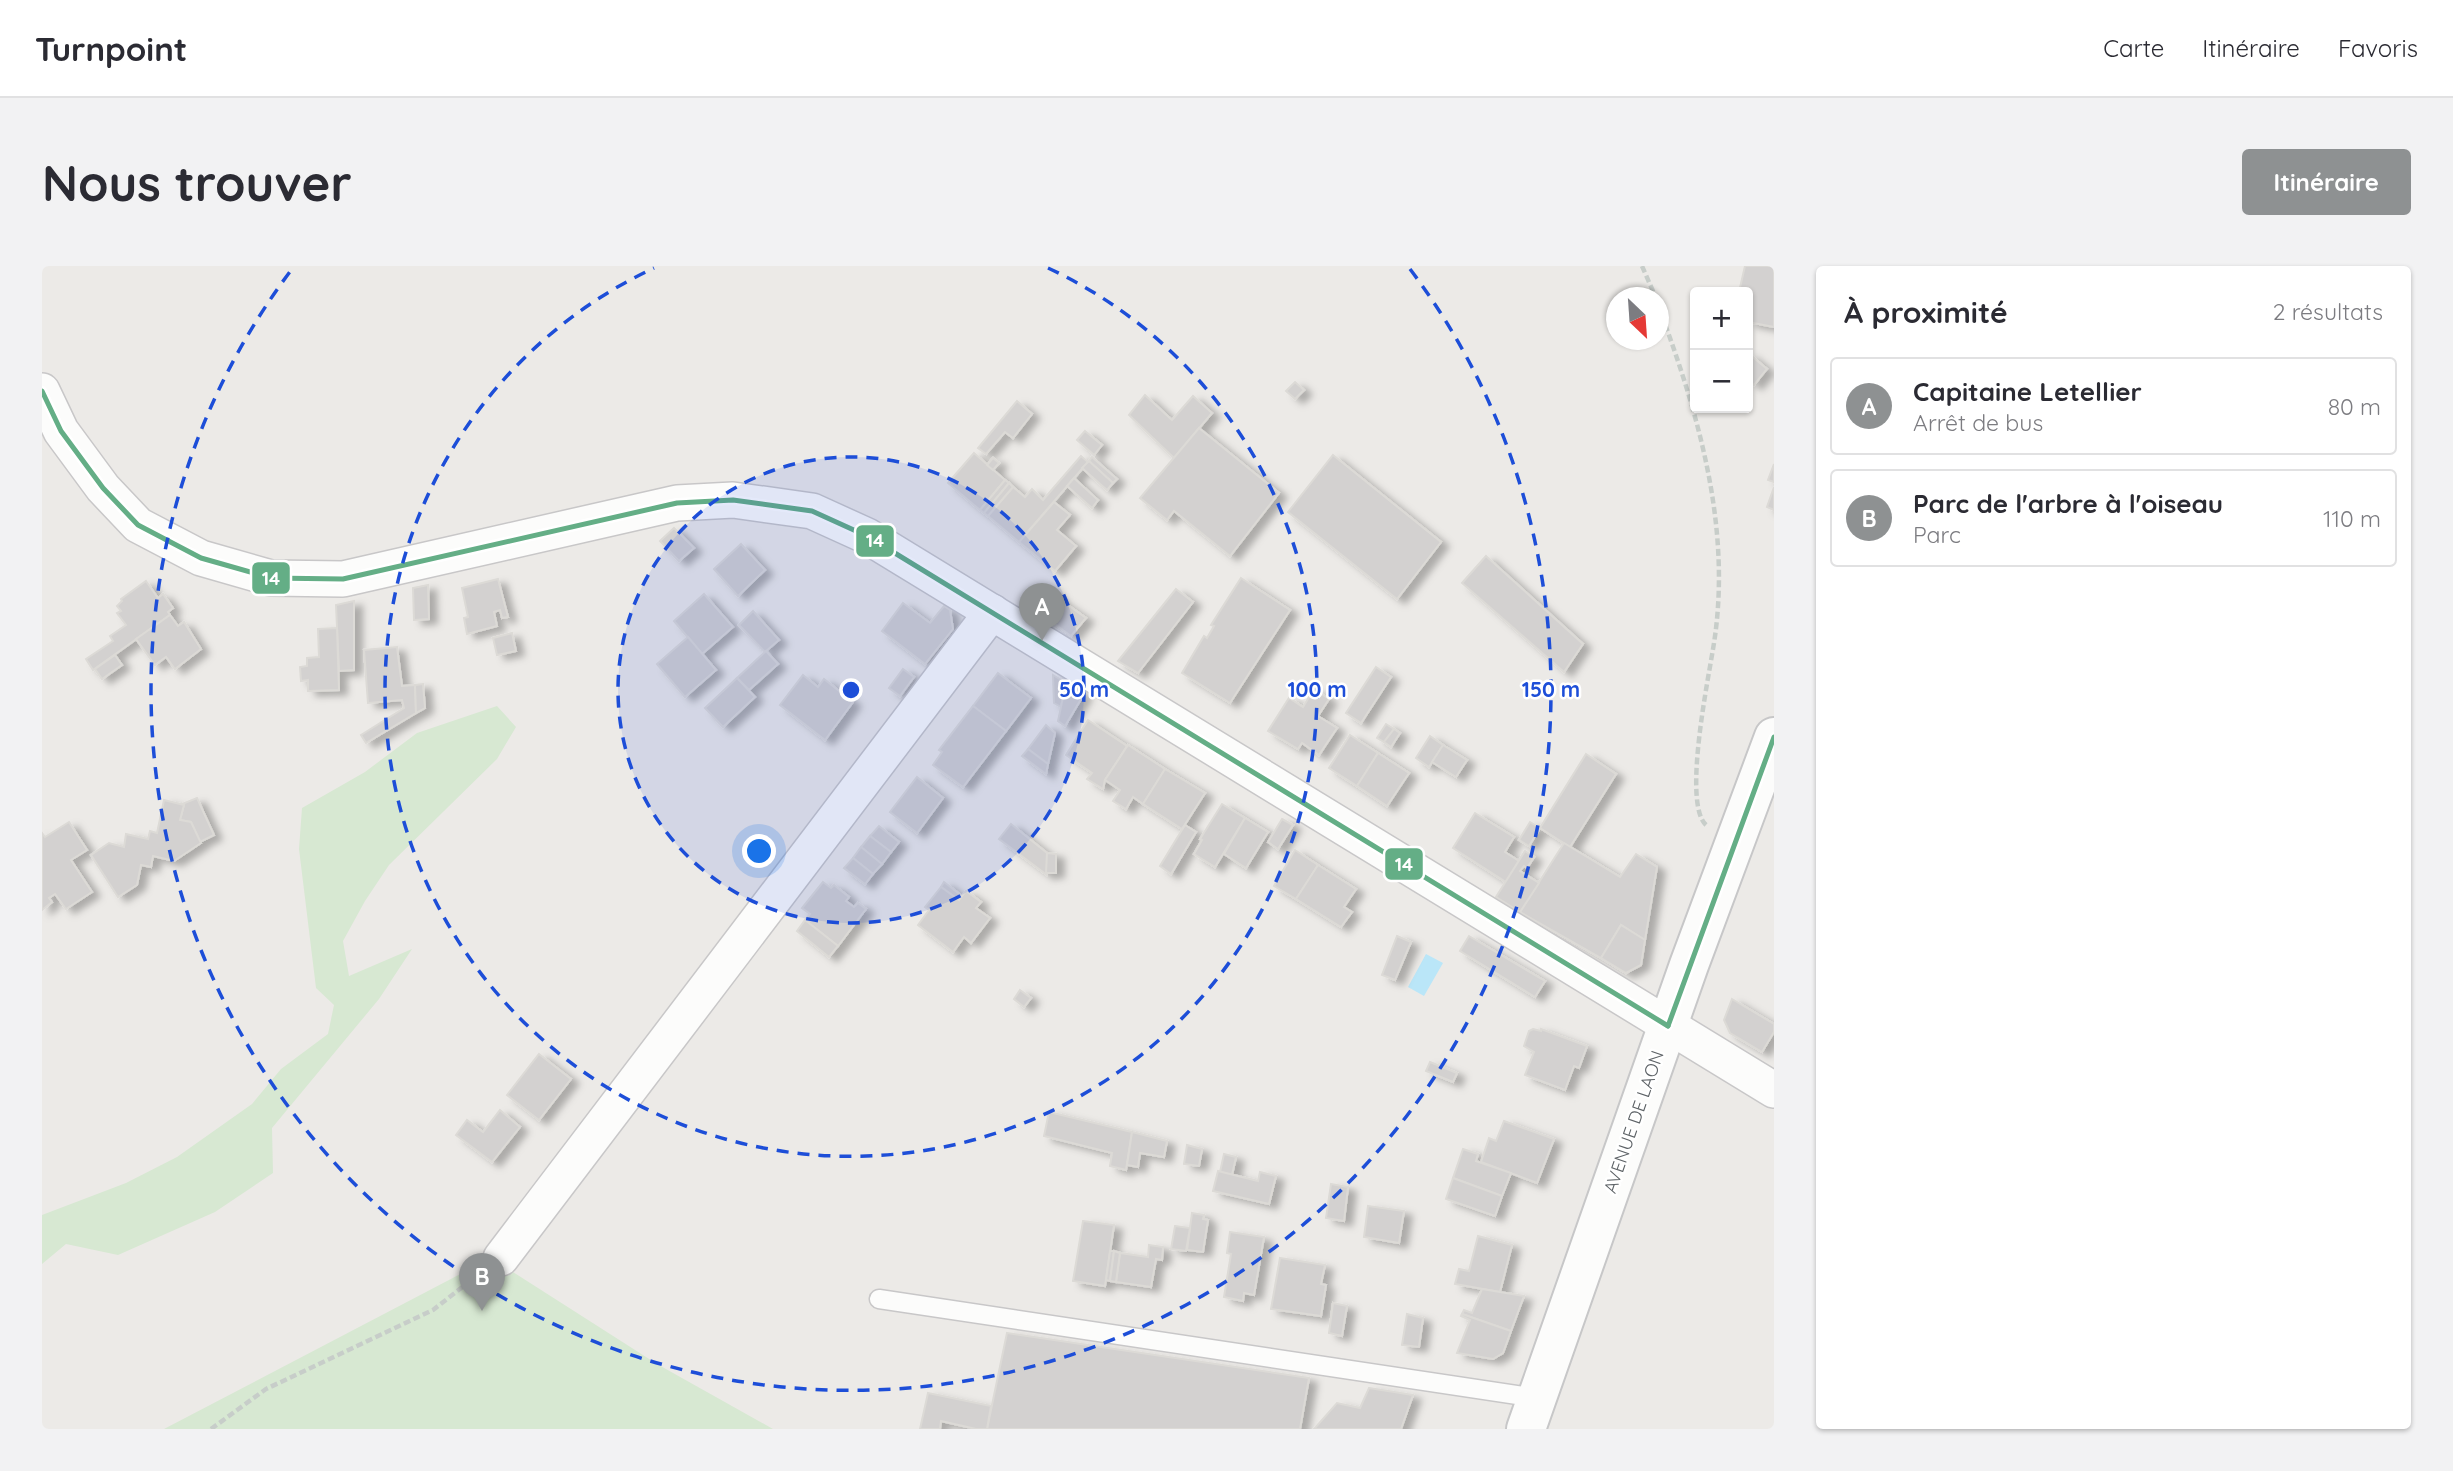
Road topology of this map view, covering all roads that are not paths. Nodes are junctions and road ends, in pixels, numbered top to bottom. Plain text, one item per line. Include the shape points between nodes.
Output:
1 (42, 391) edge
2 (992, 612) junction
3 (1774, 737) edge
4 (1668, 1026) junction
5 (1774, 1090) edge
6 (501, 1258) road end
7 (879, 1299) dead end
8 (1532, 1414) edge

1 - 2 street via 61,431 103,488 138,525 201,558 271,578 343,579 677,503 733,500 811,511 867,536
2 - 4 street
2 - 6 street
3 - 4 main road, AVENUE DE LAON
4 - 5 street
4 - 8 main road, AVENUE DE LAON
7 - 8 lane

